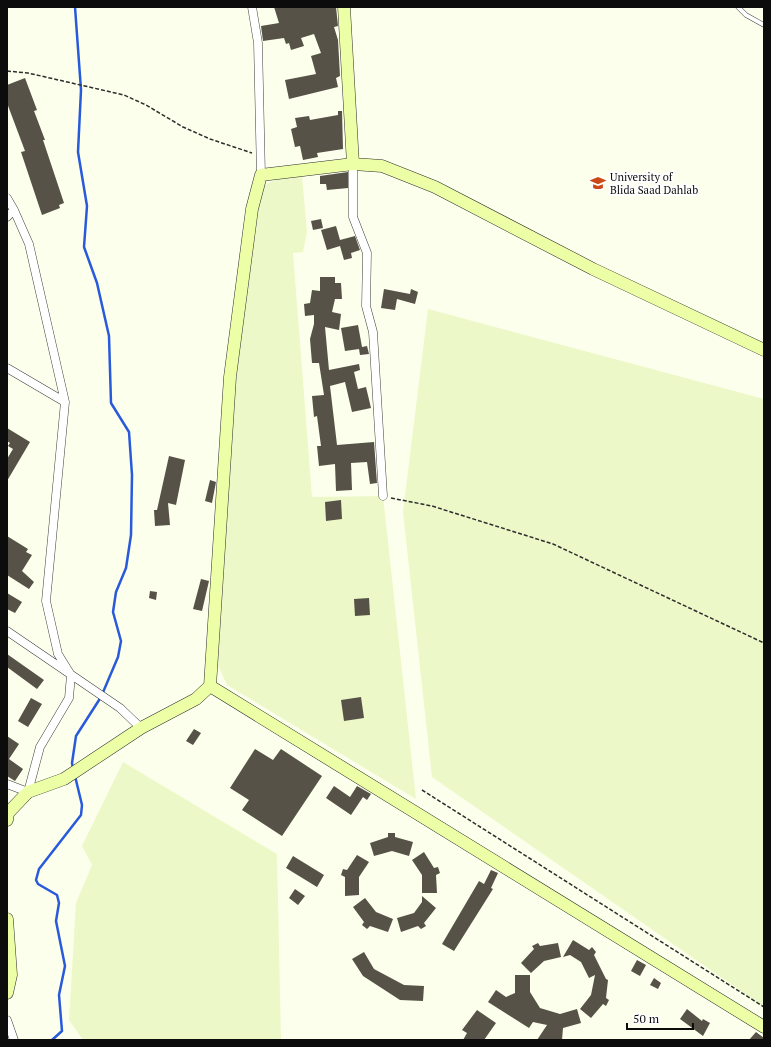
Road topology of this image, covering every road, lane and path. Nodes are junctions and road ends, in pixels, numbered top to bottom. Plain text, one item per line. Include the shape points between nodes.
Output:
1 (252, 7) edge
2 (344, 7) edge
3 (738, 7) edge
4 (764, 24) edge
5 (7, 71) edge
6 (261, 156) junction
7 (353, 164) junction
8 (261, 175) junction
9 (7, 198) edge
10 (14, 210) junction
11 (7, 217) edge
12 (764, 350) edge
13 (7, 368) edge
14 (65, 402) junction
15 (383, 496) joint
16 (7, 631) edge
17 (764, 644) edge
18 (71, 674) junction
19 (210, 686) junction
20 (141, 728) junction
21 (7, 784) edge
22 (422, 790) dead end
23 (28, 792) junction
24 (7, 820) edge
25 (7, 919) edge
26 (7, 993) edge
27 (764, 1007) edge
28 (7, 1020) edge
29 (764, 1027) edge
30 (14, 1040) edge

1 - 6 street via 258,43
2 - 7 street
3 - 4 lane via 746,15
5 - 6 path via 28,73 124,95 183,127
6 - 8 street
7 - 8 street
7 - 12 street via 382,166 435,187 593,269
7 - 15 street via 353,217 367,252 366,306 373,332
8 - 19 street via 252,209 230,377
9 - 10 street
10 - 11 street
10 - 14 street via 28,244
13 - 14 street
14 - 18 street via 46,601 58,654
15 - 17 path via 432,506 553,544
16 - 18 street
18 - 20 street via 120,708
18 - 23 street via 69,698 40,747
19 - 20 street via 196,698
19 - 29 street
20 - 23 street via 64,779
21 - 23 street
22 - 27 path
23 - 24 street via 8,813
25 - 26 street via 11,975
28 - 30 street

